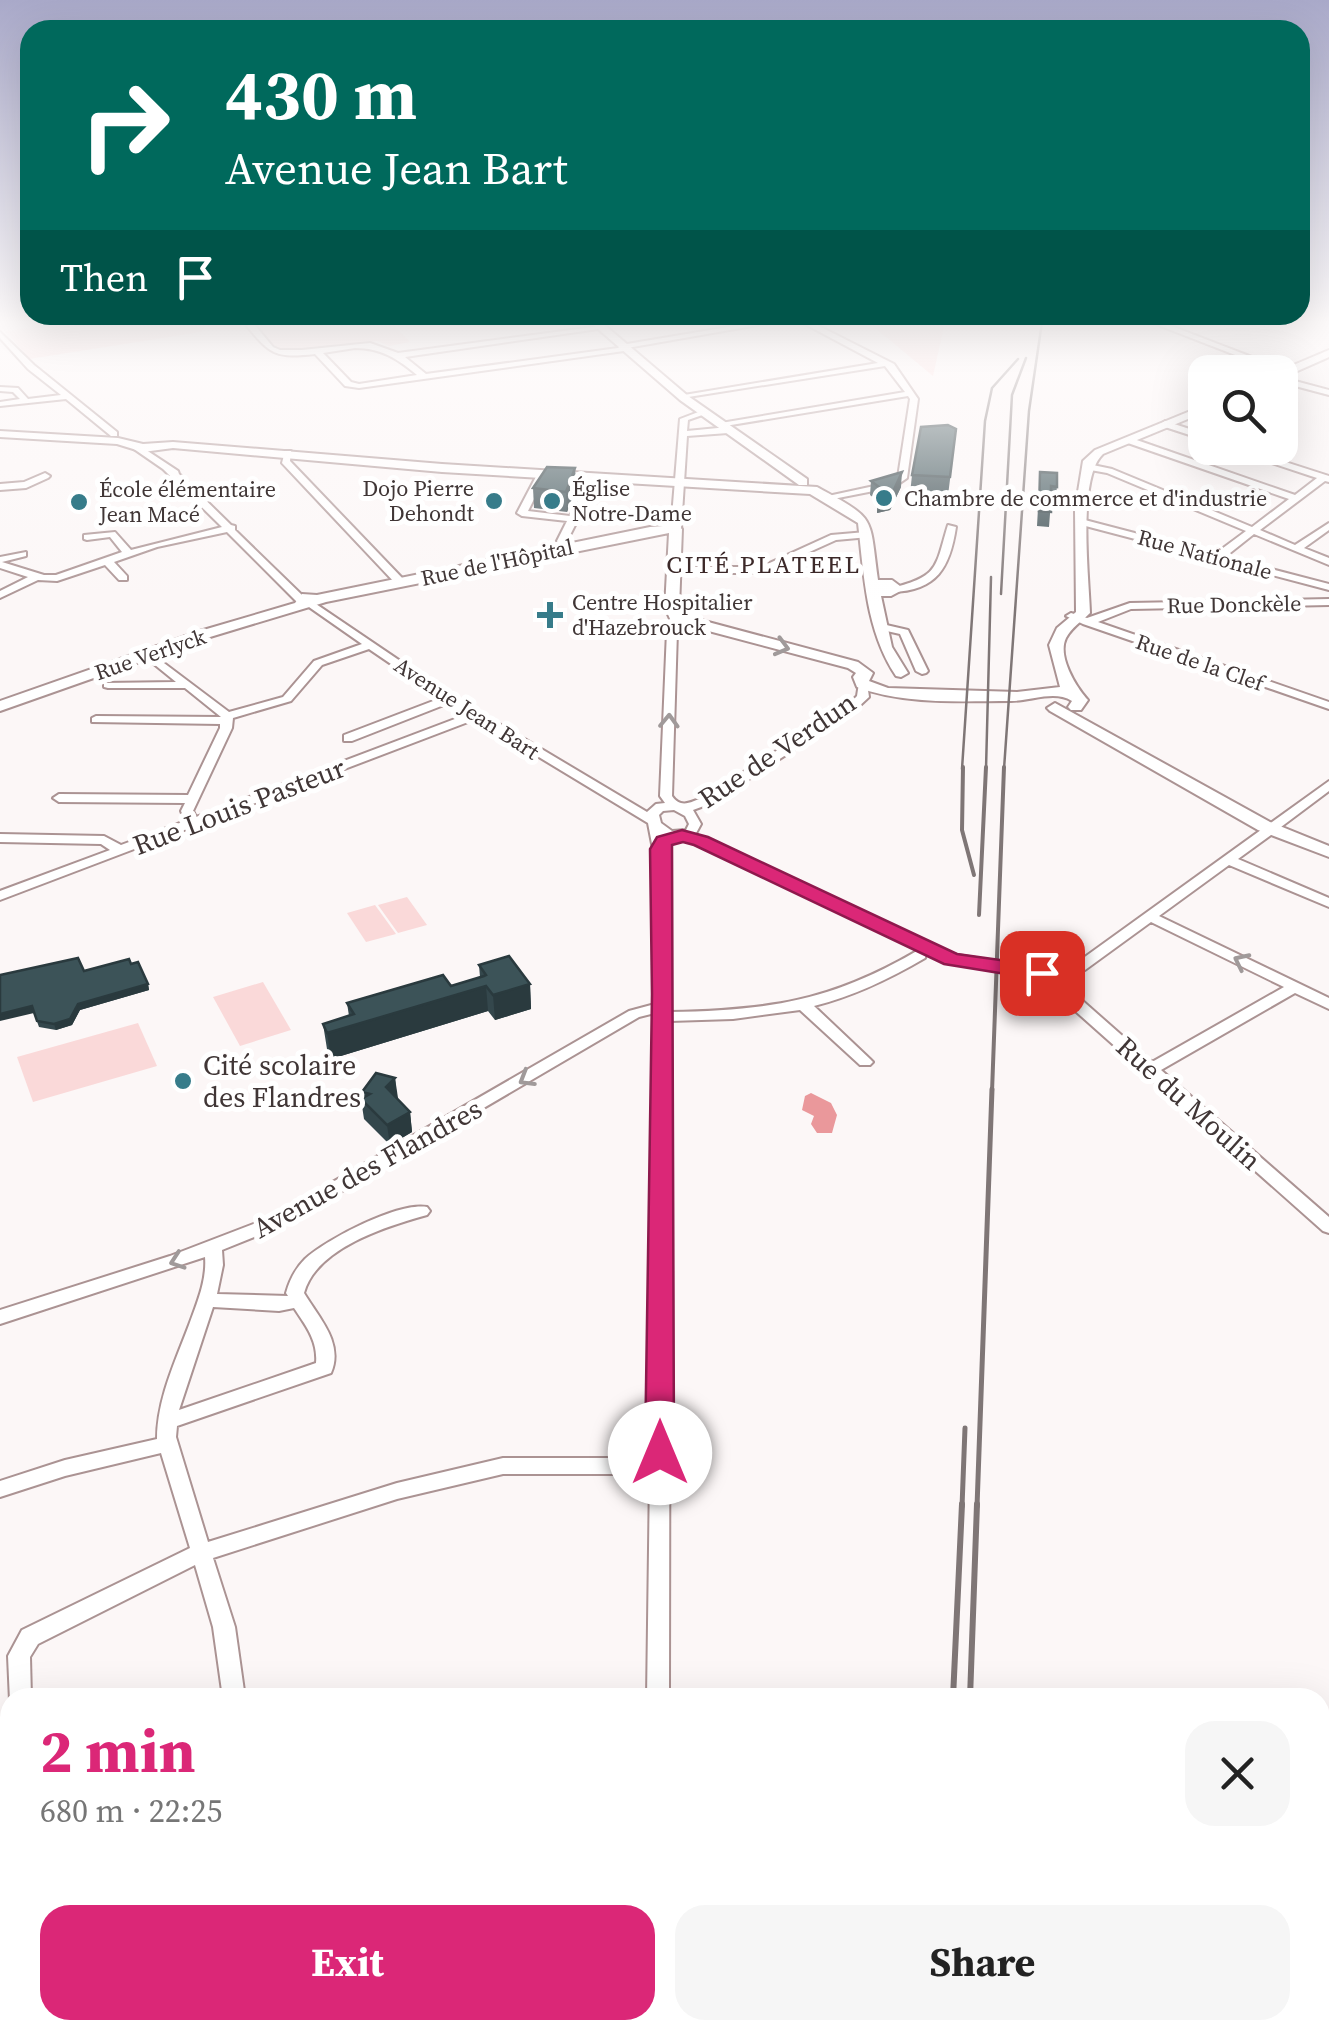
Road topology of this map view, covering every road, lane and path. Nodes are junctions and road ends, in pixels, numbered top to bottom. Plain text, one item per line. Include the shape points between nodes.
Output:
1 (83, 417) edge
2 (687, 417) edge
3 (710, 417) edge
4 (777, 417) edge
5 (911, 417) edge
6 (1182, 417) edge
7 (1165, 424) junction
8 (724, 427) junction
9 (1188, 432) edge
10 (96, 433) junction
11 (0, 434) edge
12 (683, 434) junction
13 (1128, 440) junction
14 (147, 447) junction
15 (286, 454) junction
16 (1287, 465) edge
17 (1088, 468) junction
18 (542, 473) junction
19 (45, 476) dead end
20 (595, 476) junction
21 (1326, 478) edge
22 (678, 481) junction
23 (804, 486) junction
24 (0, 487) edge
25 (833, 496) junction
26 (1295, 498) junction
27 (574, 519) junction
28 (1081, 522) junction
29 (1329, 526) edge
30 (951, 527) dead end
31 (676, 528) junction
32 (233, 530) junction
33 (1252, 530) junction
34 (866, 534) junction
35 (88, 538) dead end
36 (566, 548) junction
37 (1297, 548) junction
38 (22, 554) dead end
39 (129, 554) junction
40 (1218, 558) junction
41 (108, 562) junction
42 (1329, 562) edge
43 (0, 563) edge
44 (674, 570) junction
45 (763, 570) junction
46 (38, 576) junction
47 (123, 578) dead end
48 (400, 582) junction
49 (738, 582) dead end
50 (1329, 588) edge
51 (883, 590) junction
52 (0, 595) edge
53 (306, 599) junction
54 (1329, 602) edge
55 (1080, 615) junction
56 (675, 626) junction
57 (882, 627) junction
58 (370, 645) junction
59 (885, 647) junction
60 (148, 654) junction
61 (869, 676) junction
62 (908, 679) junction
63 (108, 685) dead end
64 (189, 685) junction
65 (451, 698) junction
66 (1049, 700) junction
67 (1074, 700) junction
68 (0, 706) edge
69 (1329, 706) edge
70 (477, 714) junction
71 (227, 719) junction
72 (96, 720) dead end
73 (1097, 729) junction
74 (348, 738) dead end
75 (1329, 784) edge
76 (59, 798) dead end
77 (193, 799) junction
78 (678, 808) junction
79 (656, 818) junction
80 (192, 824) junction
81 (694, 826) junction
82 (1273, 826) junction
83 (678, 836) junction
84 (0, 838) edge
85 (706, 843) junction
86 (660, 849) junction
87 (1329, 850) edge
88 (121, 851) junction
89 (1227, 858) junction
90 (2, 893) edge
91 (1329, 903) edge
92 (1149, 916) junction
93 (920, 954) dead end
94 (1050, 979) junction
95 (1294, 987) junction
96 (1329, 1004) edge
97 (804, 1006) junction
98 (663, 1012) junction
99 (865, 1062) dead end
100 (1150, 1069) junction
101 (421, 1212) dead end
102 (1329, 1227) edge
103 (213, 1248) junction
104 (205, 1300) junction
105 (298, 1301) junction
106 (0, 1317) edge
107 (166, 1422) junction
108 (168, 1444) junction
109 (660, 1466) junction
110 (0, 1489) edge
111 (201, 1553) junction
112 (20, 1688) edge
113 (233, 1688) edge
114 (658, 1688) edge

1 - 10 street
2 - 12 street
3 - 8 main road
4 - 8 street
5 - 25 street via 902,478
6 - 7 main road
7 - 9 street
7 - 13 main road
8 - 12 street
8 - 23 main road
10 - 11 main road
10 - 14 main road
10 - 14 main road
12 - 22 street
13 - 17 main road via 1094,455
13 - 26 street
14 - 15 main road
14 - 32 street, Avenue Jean Bart
15 - 18 main road
15 - 48 street via 284,460
16 - 21 street
17 - 28 main road
17 - 33 street
18 - 20 main road
18 - 27 street via 522,514
19 - 24 street
20 - 22 main road
20 - 27 street
21 - 26 street
22 - 23 main road
22 - 31 street
23 - 25 main road
23 - 34 main road via 857,514
25 - 51 main road via 869,520
26 - 33 street
27 - 36 street via 562,541
28 - 40 street, Rue Nationale
28 - 55 main road
29 - 37 street
30 - 51 street via 946,560 928,580
31 - 36 main road, Rue de l'Hôpital
31 - 44 main road
32 - 39 street
32 - 53 street, Avenue Jean Bart
33 - 37 street
33 - 40 street
34 - 45 street via 834,537
34 - 51 main road
35 - 39 street via 112,534
36 - 48 main road, Rue de l'Hôpital
37 - 42 street
38 - 43 street
39 - 41 street
40 - 50 street, Rue Nationale
41 - 46 street via 57,578
41 - 47 street
43 - 46 street
44 - 45 street
44 - 56 main road
45 - 49 street
46 - 52 street
48 - 53 main road, Rue de l'Hôpital
51 - 57 main road
53 - 58 street, Avenue Jean Bart
53 - 60 main road, Rue Verlyck
54 - 55 street, Rue Donckèle via 1138,606
55 - 66 main road via 1050,640 1059,680
55 - 67 main road via 1056,645
55 - 69 street, Rue de la Clef
56 -> 61 main road via 696,624 850,664
78 -> 56 street via 666,796
57 - 59 main road
57 - 62 street via 904,632
58 - 65 street, Avenue Jean Bart
58 - 71 street via 318,663 287,698
59 - 61 main road via 884,660
59 - 62 main road
60 - 64 street
60 - 68 main road, Rue Verlyck
61 - 62 main road via 876,692
61 - 78 street, Rue de Verdun via 854,705 713,797
62 - 66 main road via 956,692
63 - 64 street
64 - 71 street
65 - 70 street, Avenue Jean Bart
65 - 74 street
66 - 67 main road
66 - 73 main road
67 - 73 main road
70 - 79 street, Avenue Jean Bart
70 - 80 street, Rue Louis Pasteur
71 - 72 street
71 - 77 street
73 - 82 main road
75 - 82 street
76 - 77 street
77 - 80 street via 186,814
78 - 79 street, Rue de Verdun
78 - 81 street via 693,817
79 - 83 street, Avenue Jean Bart
79 - 86 street
80 - 88 street, Rue Louis Pasteur
81 - 83 street
81 - 85 street
82 - 87 main road
82 - 89 street
83 - 85 street
83 - 86 street
84 - 88 street via 104,840
85 - 94 street via 951,960 1034,970
86 - 98 street
88 - 90 street, Rue Louis Pasteur
89 - 91 street
89 - 92 street
92 - 94 street via 1076,970
95 -> 92 street
93 - 97 street via 881,978
94 - 100 street, Rue du Moulin
95 - 96 street
95 - 100 street
97 - 98 street via 742,1016
97 - 99 street
98 -> 103 street, Avenue des Flandres via 639,1012 300,1210
98 - 109 street
100 - 102 street, Rue du Moulin
101 - 105 street via 383,1221 312,1262 295,1283
103 - 104 street via 216,1267
103 -> 106 street, Avenue des Flandres
104 - 105 street
104 - 107 street
105 - 107 street via 311,1313 328,1357 324,1368
107 - 108 street
108 - 110 street
108 - 111 street
109 - 111 street via 494,1468 317,1514
109 - 114 street
111 - 112 street via 30,1637 19,1656
111 - 113 street via 224,1627

